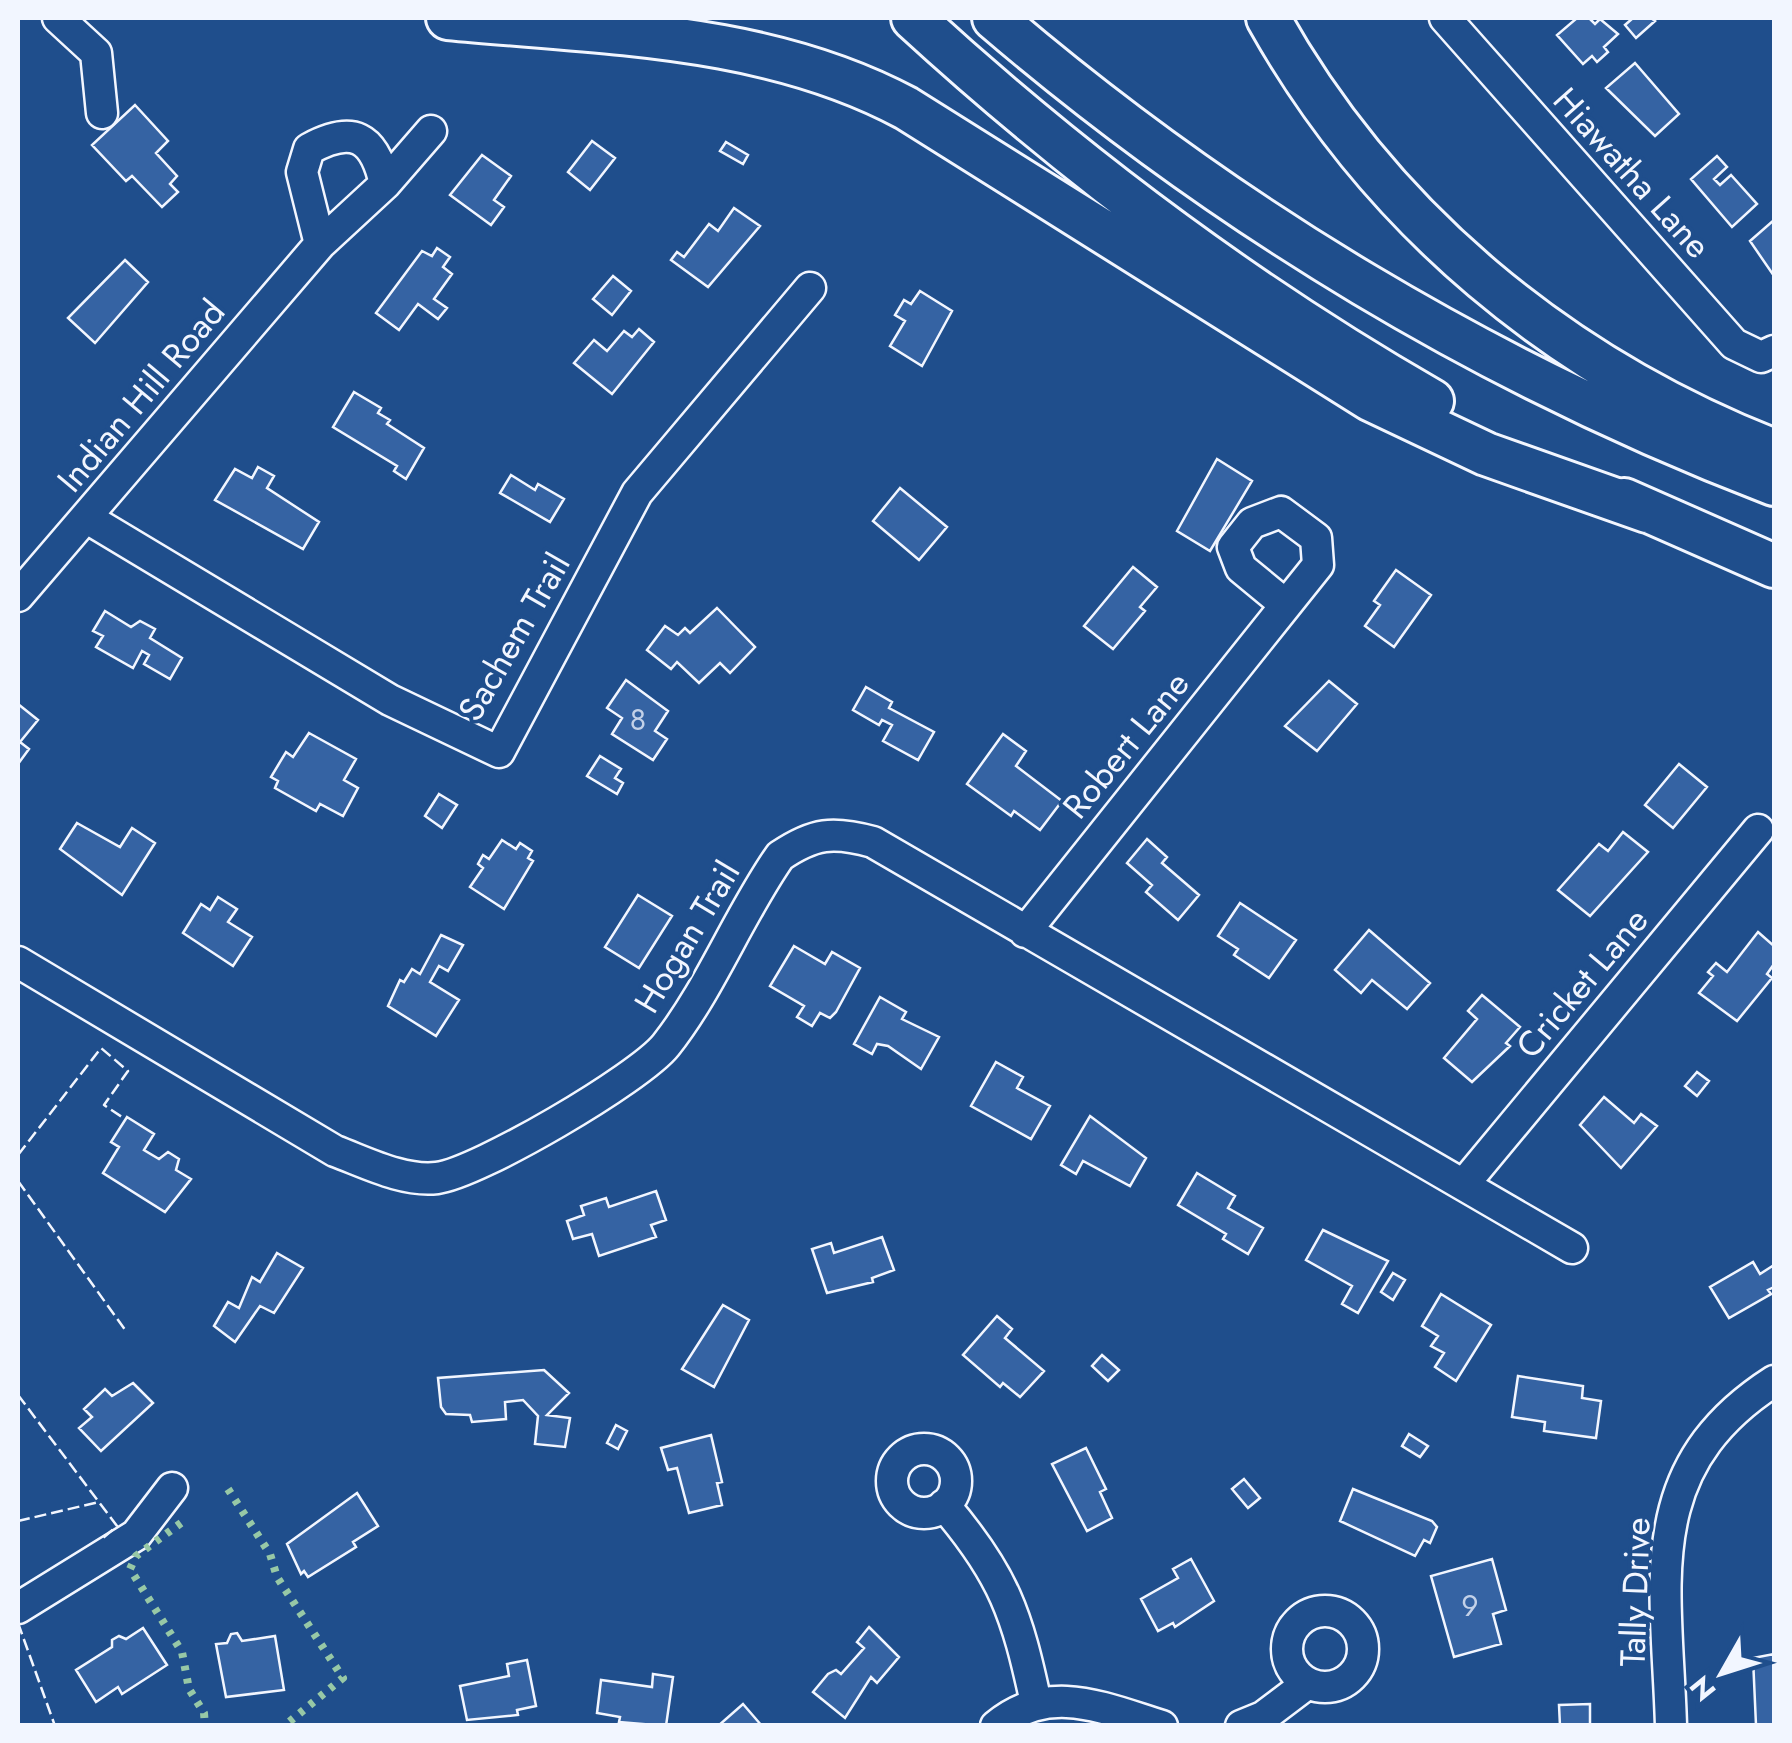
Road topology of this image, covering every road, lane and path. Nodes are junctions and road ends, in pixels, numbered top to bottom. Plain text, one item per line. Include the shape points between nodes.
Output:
1 (58, 18) edge
2 (448, 18) edge
3 (913, 18) edge
4 (994, 18) edge
5 (1268, 18) edge
6 (1444, 18) edge
7 (102, 113) dead end
8 (430, 132) dead end
9 (385, 184) junction
10 (320, 244) junction
11 (810, 288) dead end
12 (1774, 351) edge
13 (1774, 452) edge
14 (1774, 484) edge
15 (1647, 511) junction
16 (87, 518) junction
17 (1774, 566) edge
18 (18, 596) edge
19 (1286, 605) dead end
20 (1758, 830) dead end
21 (1025, 932) junction
22 (18, 962) edge
23 (1464, 1184) junction
24 (1572, 1248) dead end
25 (1774, 1381) edge
26 (172, 1488) dead end
27 (944, 1506) dead end
28 (18, 1608) edge
29 (1308, 1683) dead end
30 (1036, 1702) junction
31 (996, 1726) edge
32 (1162, 1726) edge
33 (1241, 1726) edge
34 (1671, 1726) edge

1 - 7 street via 96,53
2 - 15 highway via 720,46 838,75 922,117 1370,399 1486,454
3 - 15 highway via 1083,161 1280,307 1476,426
4 - 14 highway via 1183,166 1404,308 1588,404
5 - 13 highway via 1367,163 1476,274 1614,374
6 - 12 street, Hiawatha Lane via 1734,344 1761,356
8 - 9 street, Indian Hill Road
9 - 10 street, Indian Hill Road
9 - 10 street via 378,157 364,140 334,135 309,149 302,172
10 - 16 street, Indian Hill Road
11 - 16 street, Sachem Trail via 637,493 499,752 390,700
15 - 17 highway
16 - 18 street, Indian Hill Road
19 - 21 street, Robert Lane
20 - 23 street, Cricket Lane
21 - 22 street, Hogan Trail via 873,842 840,832 811,836 780,856 754,892 663,1048 629,1076 486,1160 436,1178 390,1172 335,1150
21 - 23 street, Hogan Trail
23 - 24 street, Hogan Trail
25 - 34 street, Tally Drive via 1725,1415 1694,1457 1672,1510 1666,1564
26 - 28 street via 136,1535
27 - 30 street via 984,1552 1008,1595
29 - 33 street
30 - 31 street
30 - 32 street via 1071,1699

